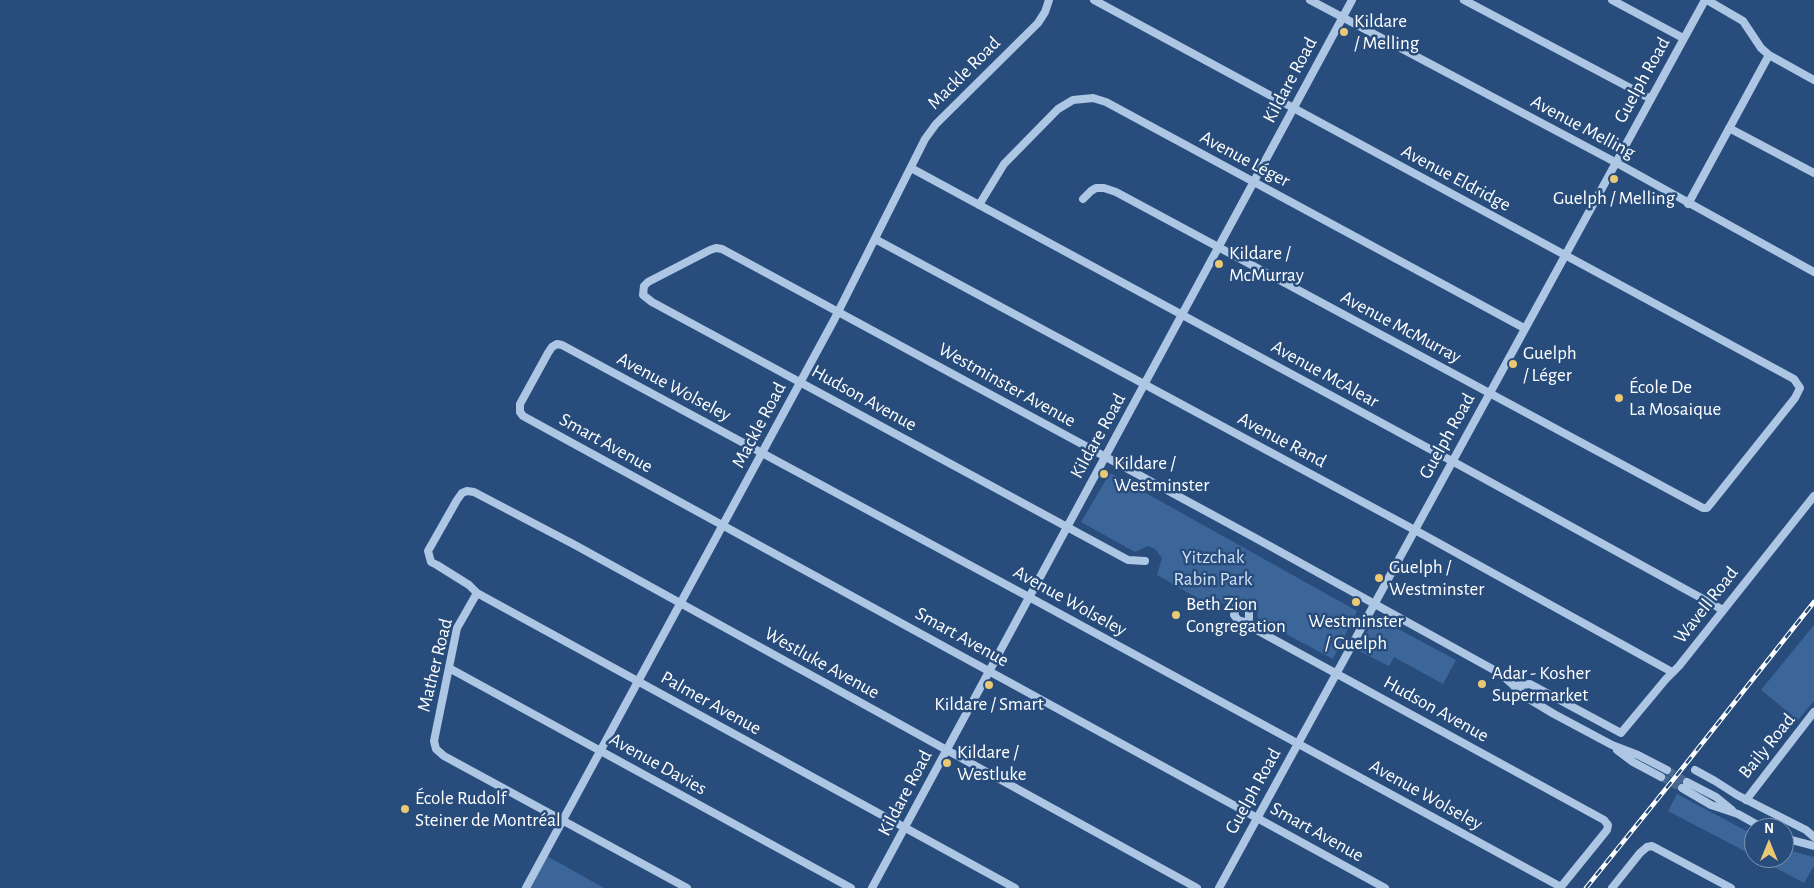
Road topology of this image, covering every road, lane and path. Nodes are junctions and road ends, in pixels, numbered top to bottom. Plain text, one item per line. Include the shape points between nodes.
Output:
1 (1048, 0) edge
2 (1094, 0) edge
3 (1310, 0) edge
4 (1352, 0) edge
5 (1464, 0) edge
6 (1612, 0) edge
7 (1706, 0) edge
8 (1342, 18) junction
9 (1683, 38) junction
10 (1769, 55) junction
11 (1814, 80) edge
12 (1651, 99) junction
13 (1294, 108) junction
14 (1729, 128) junction
15 (1615, 162) junction
16 (911, 168) junction
17 (1814, 173) edge
18 (1255, 182) junction
19 (1084, 199) dead end
20 (1688, 204) junction
21 (979, 205) junction
22 (875, 239) junction
23 (1219, 247) junction
24 (719, 248) joint
25 (1565, 255) junction
26 (1814, 272) edge
27 (838, 312) junction
28 (1182, 315) junction
29 (1524, 328) junction
30 (800, 382) junction
31 (1145, 385) junction
32 (1489, 393) junction
33 (523, 416) joint
34 (762, 452) junction
35 (1106, 457) junction
36 (1452, 461) junction
37 (1814, 496) edge
38 (1705, 508) joint
39 (443, 524) joint
40 (723, 525) junction
41 (1067, 527) junction
42 (1414, 530) junction
43 (1146, 561) dead end
44 (477, 593) junction
45 (1030, 598) junction
46 (680, 604) junction
47 (1374, 604) junction
48 (1723, 610) junction
49 (1249, 623) dead end
50 (449, 668) junction
51 (990, 671) junction
52 (1672, 672) junction
53 (1336, 673) junction
54 (638, 681) junction
55 (1514, 686) junction
56 (1814, 713) edge
57 (1298, 743) junction
58 (1612, 745) junction
59 (947, 750) junction
60 (601, 751) junction
61 (1667, 770) tunnel mouth
62 (1695, 770) dead end
63 (1661, 778) tunnel mouth
64 (1687, 782) tunnel mouth
65 (1682, 788) tunnel mouth
66 (1746, 800) junction
67 (1738, 814) junction
68 (1257, 818) junction
69 (1745, 818) edge
70 (563, 820) junction
71 (905, 828) junction
72 (1814, 837) edge
73 (1794, 841) edge
74 (1814, 846) edge
75 (526, 888) edge
76 (687, 888) edge
77 (851, 888) edge
78 (872, 888) edge
79 (1015, 888) edge
80 (1198, 888) edge
81 (1219, 888) edge
82 (1385, 888) edge
83 (1561, 888) edge
84 (1612, 888) edge
85 (1731, 888) edge

1 - 16 street, Mackle Road via 1038,23 933,127
2 - 13 street, Avenue Eldridge
3 - 8 street, Avenue Melling
4 - 8 street, Kildare Road
5 - 12 street
6 - 9 street
7 - 9 street, Guelph Road
7 - 10 street via 1743,21
8 - 13 street, Kildare Road
8 - 15 street, Avenue Melling
9 - 12 street, Guelph Road
10 - 11 street
10 - 14 street
12 - 15 street, Guelph Road
13 - 18 street, Kildare Road
13 - 25 street, Avenue Eldridge
14 - 17 street
14 - 20 street
15 - 20 street, Avenue Melling
15 - 25 street, Guelph Road
16 - 21 street, Avenue McAlear
16 - 22 street, Mackle Road
18 - 21 street, Avenue Léger via 1106,102 1084,98 1072,100 1061,107 1008,160 997,172
18 - 23 street, Kildare Road
18 - 29 street, Avenue Léger
19 - 23 street, Avenue McMurray via 1096,188 1116,192
20 - 26 street, Avenue Melling
21 - 28 street, Avenue McAlear
22 - 27 street, Mackle Road
22 - 31 street, Avenue Rand
23 - 28 street, Kildare Road
23 - 32 street, Avenue McMurray
24 - 27 street, Westminster Avenue
24 - 30 street, Hudson Avenue via 648,282 642,290 645,297
25 - 29 street, Guelph Road
25 - 38 street, Avenue Eldridge via 1794,379 1800,388 1790,405
27 - 30 street, Mackle Road
27 - 35 street, Westminster Avenue
28 - 31 street, Kildare Road
28 - 36 street, Avenue McAlear
29 - 32 street, Guelph Road
30 - 34 street, Mackle Road
30 - 41 street, Hudson Avenue
31 - 35 street, Kildare Road
31 - 42 street, Avenue Rand
32 - 36 street, Guelph Road
32 - 38 street, Avenue McMurray
33 - 34 street, Avenue Wolseley via 520,404 548,352 557,344
33 - 40 street, Smart Avenue
34 - 40 street, Mackle Road
34 - 45 street, Avenue Wolseley
35 - 41 street, Kildare Road
35 - 47 street, Westminster Avenue
36 - 42 street, Guelph Road
36 - 48 street, Avenue McAlear
37 - 48 street, Wavell Road
39 - 44 street, Palmer Avenue via 428,551 429,557
39 - 46 street, Westluke Avenue via 462,493 474,492
40 - 46 street, Mackle Road
40 - 51 street, Smart Avenue
41 - 43 street, Hudson Avenue via 1128,560
41 - 45 street, Kildare Road
42 - 47 street, Guelph Road
42 - 52 street, Avenue Rand
44 - 50 street, Mather Road via 457,628
44 - 54 street, Palmer Avenue
45 - 51 street, Kildare Road
45 - 57 street, Avenue Wolseley
46 - 54 street, Mackle Road
46 - 59 street, Westluke Avenue
47 - 53 street, Guelph Road
47 - 55 street, Westminster Avenue via 1497,672
48 - 52 street, Wavell Road
49 - 53 street, Hudson Avenue
50 - 60 street, Avenue Davies
50 - 70 street, Mather Road via 434,740 436,749
51 - 59 street, Kildare Road
51 - 68 street, Smart Avenue
52 - 55 street, Wavell Road via 1621,733 1530,684
53 - 57 street, Guelph Road
53 - 83 street, Hudson Avenue via 1604,820 1607,830
54 - 60 street, Mackle Road
54 - 71 street, Palmer Avenue
55 - 58 street, Westminster Avenue via 1538,705
56 - 66 street, Baily Road
57 - 68 street, Guelph Road
57 - 83 street, Avenue Wolseley
58 - 61 street, Westminster Avenue
58 - 63 street, Westminster Avenue
59 - 71 street, Kildare Road
59 - 80 street, Westluke Avenue
60 - 70 street, Mackle Road
60 - 77 street, Avenue Davies
62 - 66 street
64 - 67 street via 1716,797
65 - 67 street via 1711,805
66 - 72 street
67 - 69 street
68 - 81 street, Guelph Road
68 - 82 street, Smart Avenue
70 - 75 street, Mackle Road
70 - 76 street
71 - 78 street, Kildare Road
71 - 79 street, Palmer Avenue
73 - 74 street
84 - 85 street via 1640,853 1652,846

